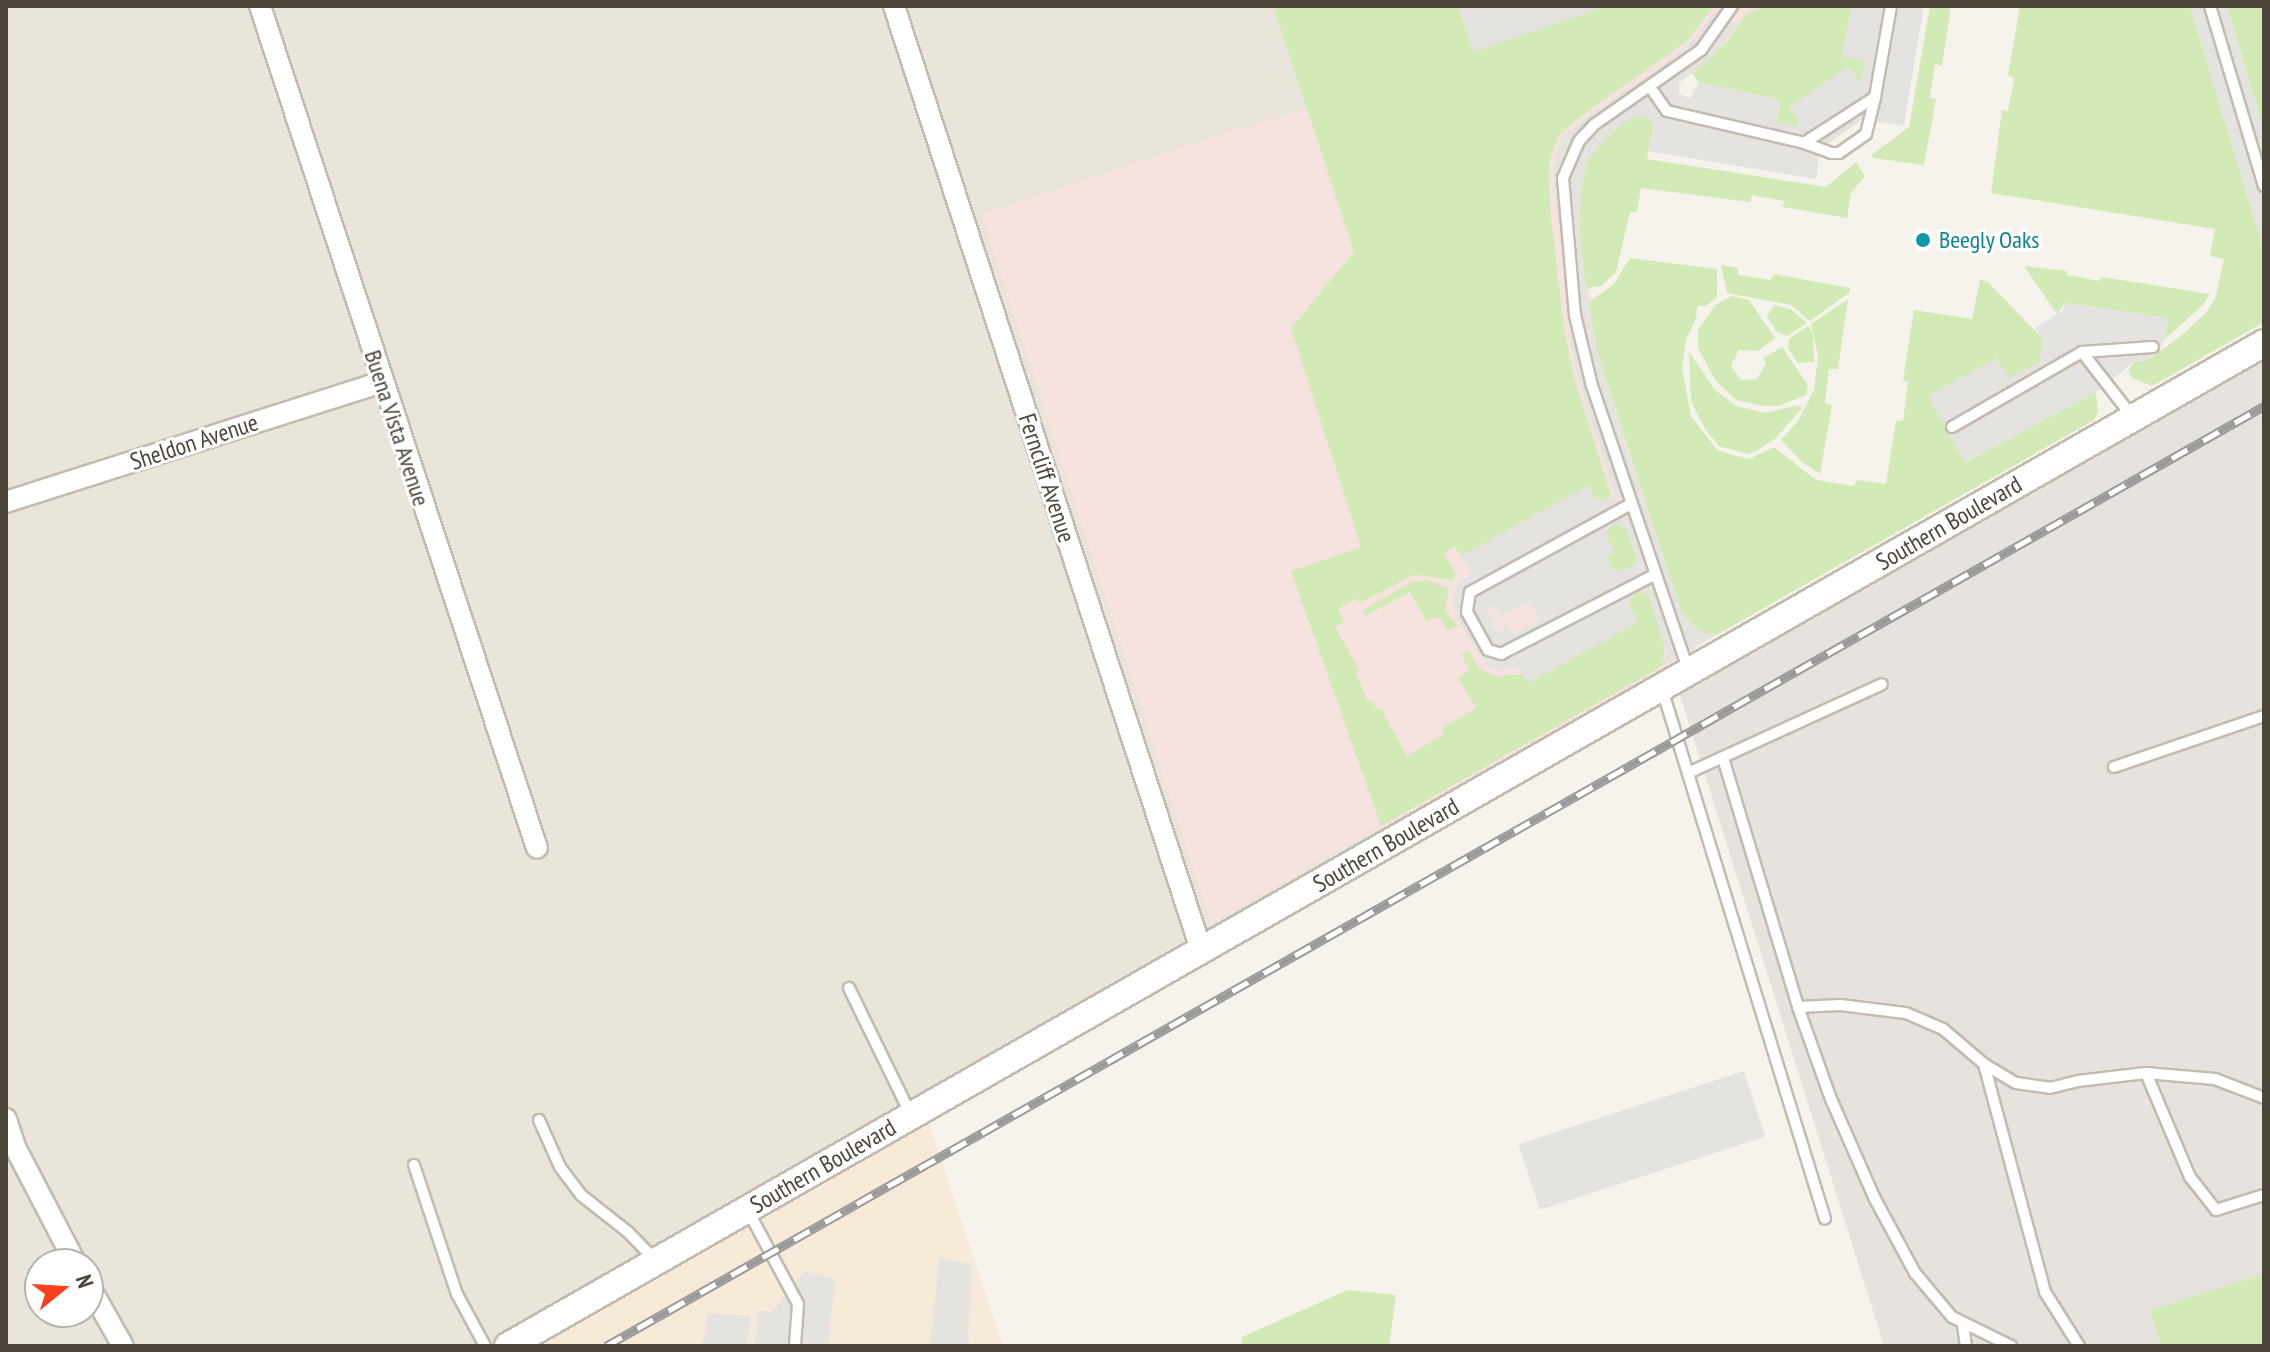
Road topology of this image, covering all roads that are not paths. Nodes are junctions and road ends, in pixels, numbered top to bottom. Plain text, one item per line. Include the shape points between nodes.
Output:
1 (260, 6) edge
2 (894, 6) edge
3 (1732, 6) edge
4 (1891, 6) edge
5 (2210, 6) edge
6 (1650, 87) junction
7 (1875, 97) junction
8 (1804, 143) junction
9 (2264, 186) edge
10 (2264, 343) edge
11 (2153, 347) dead end
12 (2082, 352) junction
13 (382, 382) junction
14 (2133, 417) junction
15 (1952, 427) dead end
16 (6, 502) edge
17 (1631, 504) junction
18 (1654, 575) junction
19 (1688, 671) junction
20 (1882, 684) dead end
21 (1661, 687) junction
22 (2264, 716) edge
23 (1723, 758) junction
24 (2114, 767) dead end
25 (1688, 773) junction
26 (537, 848) dead end
27 (1201, 950) junction
28 (849, 988) dead end
29 (1798, 1007) junction
30 (1984, 1064) junction
31 (2146, 1073) junction
32 (2264, 1098) edge
33 (911, 1115) junction
34 (6, 1119) edge
35 (539, 1120) dead end
36 (11, 1149) edge
37 (414, 1165) dead end
38 (2264, 1195) edge
39 (747, 1209) junction
40 (1825, 1219) dead end
41 (67, 1248) edge
42 (656, 1261) junction
43 (104, 1312) edge
44 (1963, 1325) junction
45 (123, 1346) edge
46 (485, 1346) edge
47 (508, 1346) edge
48 (795, 1346) edge
49 (1966, 1346) edge
50 (2011, 1346) edge
51 (2079, 1346) edge

1 - 13 street, Buena Vista Avenue
2 - 27 street, Ferncliff Avenue
3 - 6 lane via 1701,50
4 - 7 lane
5 - 9 lane
6 - 8 lane via 1667,111
6 - 17 lane via 1595,124 1579,141 1563,178 1575,315
7 - 8 lane
7 - 8 lane via 1866,134 1839,153
10 - 14 street, Southern Boulevard
11 - 12 lane
12 - 14 lane
12 - 15 lane
13 - 16 street, Sheldon Avenue
13 - 26 street, Buena Vista Avenue
14 - 19 street, Southern Boulevard
17 - 18 lane
17 - 18 lane via 1470,592 1467,612 1488,650 1501,654
18 - 19 lane
19 - 21 street, Southern Boulevard
20 - 23 lane
21 - 25 lane
21 - 27 street, Southern Boulevard
22 - 24 lane
23 - 25 lane
23 - 29 lane
25 - 40 lane
27 - 33 street, Southern Boulevard
28 - 33 lane
29 - 30 lane via 1840,1005 1906,1013 1943,1029
29 - 44 lane via 1875,1199 1915,1273
30 - 31 lane via 2016,1083 2050,1088
30 - 51 lane via 2045,1292
31 - 32 lane via 2215,1079
31 - 38 lane via 2190,1177 2216,1210
33 - 39 street, Southern Boulevard
34 - 36 street
35 - 42 lane via 560,1167 581,1195
36 - 41 street
37 - 46 lane via 457,1294
39 - 42 street, Southern Boulevard
39 - 48 lane via 798,1304
42 - 47 street, Southern Boulevard
43 - 45 street
44 - 49 lane
44 - 50 lane

